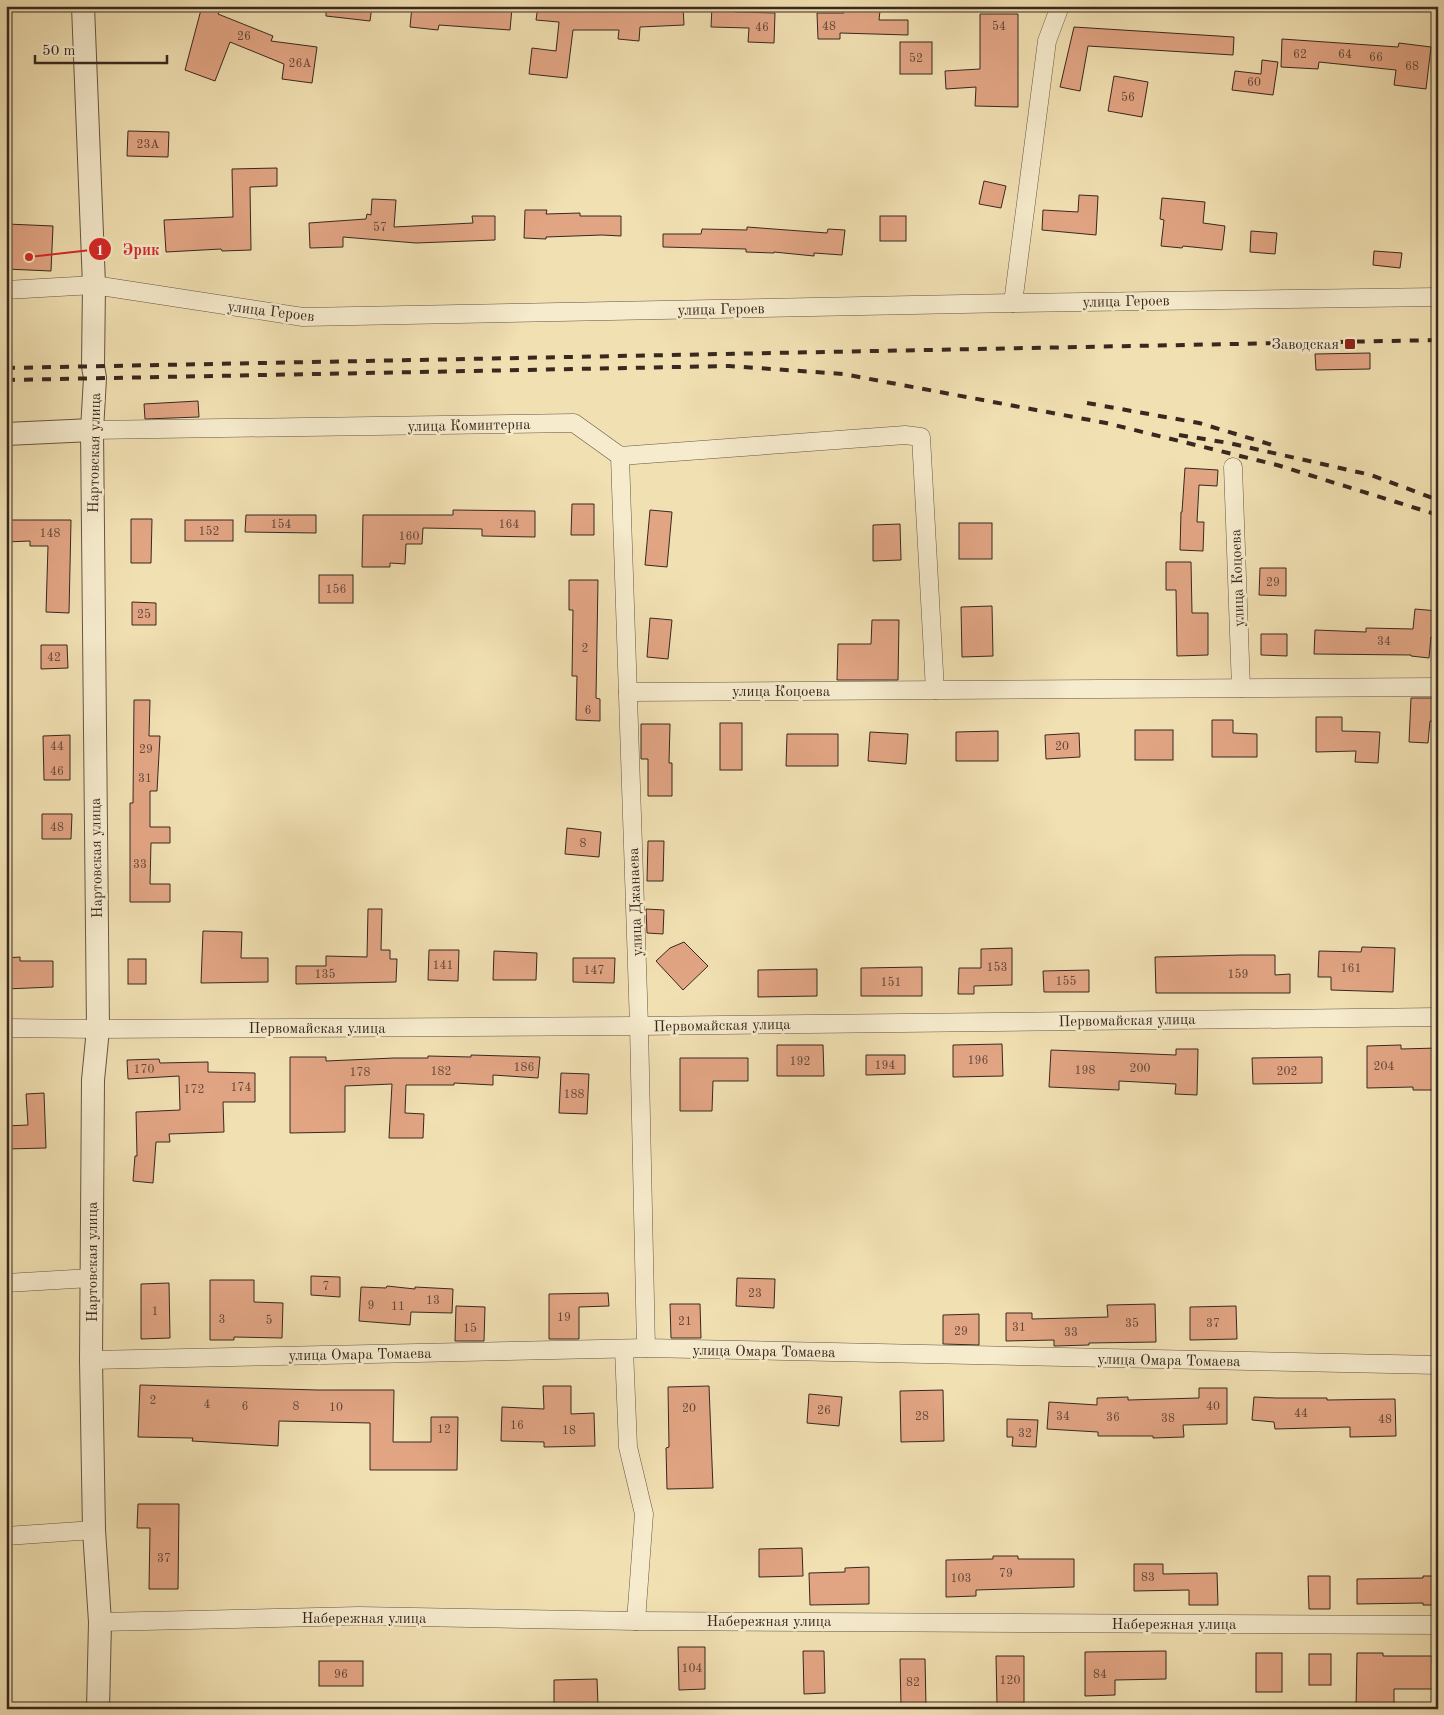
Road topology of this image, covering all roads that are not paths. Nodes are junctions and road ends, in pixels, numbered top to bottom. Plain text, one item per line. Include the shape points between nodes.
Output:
1 (83, 6) edge
2 (1060, 6) edge
3 (94, 285) junction
4 (6, 290) edge
5 (1438, 297) edge
6 (1013, 303) junction
7 (92, 430) junction
8 (6, 434) edge
9 (620, 456) junction
10 (1233, 467) dead end
11 (1438, 687) edge
12 (1241, 688) junction
13 (935, 690) junction
14 (628, 692) junction
15 (1438, 1017) edge
16 (639, 1026) junction
17 (6, 1028) edge
18 (98, 1029) junction
19 (91, 1278) junction
20 (6, 1283) edge
21 (646, 1348) junction
22 (624, 1349) junction
23 (91, 1360) junction
24 (1438, 1365) edge
25 (94, 1530) junction
26 (6, 1536) edge
27 (636, 1621) junction
28 (100, 1622) junction
29 (1438, 1625) edge
30 (98, 1709) edge

1 - 3 street, Нартовская улица
2 - 6 street via 1048,41
3 - 4 street, улица Героев
3 - 6 street, улица Героев via 303,317
3 - 7 street, Нартовская улица
5 - 6 street, улица Героев
7 - 8 street, улица Коминтерна
7 - 9 street, улица Коминтерна via 574,423
7 - 18 street, Нартовская улица
9 - 13 street via 905,435 921,437
9 - 14 street, улица Джанаева
10 - 12 street, улица Коцоева
11 - 12 street, улица Коцоева
12 - 13 street, улица Коцоева
13 - 14 street, улица Коцоева
14 - 16 street, улица Джанаева
15 - 16 street, Первомайская улица
16 - 18 street, Первомайская улица
16 - 21 street, улица Джанаева
17 - 18 street, Первомайская улица
18 - 19 street, Нартовская улица via 93,1080
19 - 20 street
19 - 23 street, Нартовская улица
21 - 22 street, улица Омара Томаева
21 - 24 street, улица Омара Томаева
22 - 23 street, улица Омара Томаева
22 - 27 street via 628,1447 644,1514
23 - 25 street, Нартовская улица
25 - 26 street
25 - 28 street, Нартовская улица
27 - 28 street, Набережная улица via 359,1616
27 - 29 street, Набережная улица
28 - 30 street, Нартовская улица

